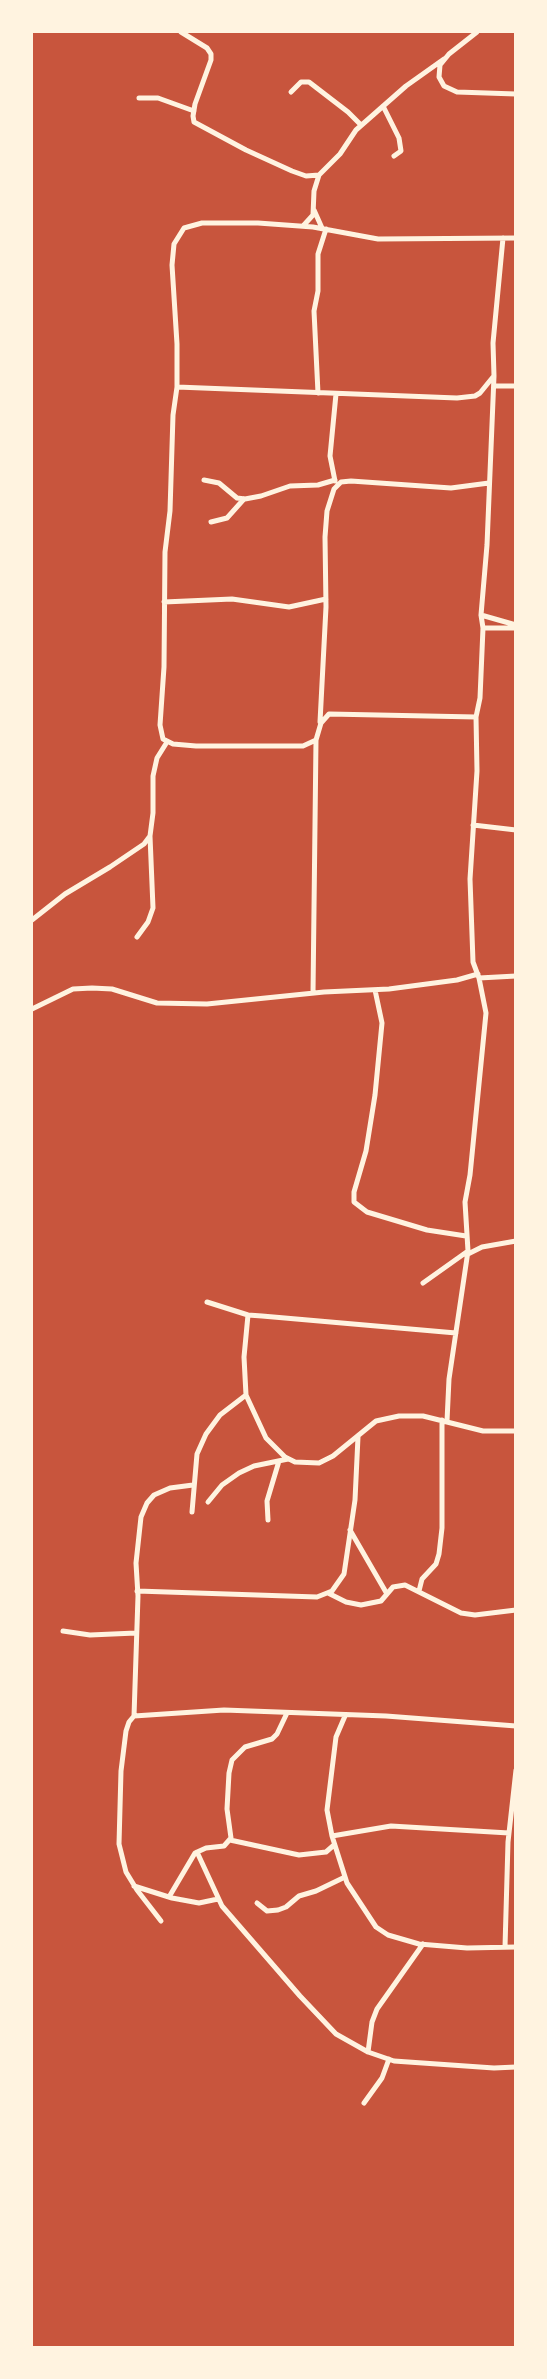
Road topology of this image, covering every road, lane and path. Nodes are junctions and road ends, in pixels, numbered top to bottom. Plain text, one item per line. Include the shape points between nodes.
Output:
1 (181, 32) edge
2 (477, 32) edge
3 (444, 59) junction
4 (291, 92) dead end
5 (516, 94) edge
6 (139, 98) dead end
7 (383, 106) junction
8 (194, 111) junction
9 (361, 125) junction
10 (394, 156) dead end
11 (319, 175) junction
12 (314, 210) junction
13 (303, 226) junction
14 (324, 228) junction
15 (503, 237) junction
16 (516, 238) edge
17 (494, 376) junction
18 (494, 386) junction
19 (516, 386) edge
20 (177, 387) junction
21 (318, 393) junction
22 (336, 394) junction
23 (204, 480) dead end
24 (336, 483) junction
25 (489, 483) junction
26 (244, 499) junction
27 (211, 522) dead end
28 (326, 599) junction
29 (164, 603) junction
30 (481, 615) junction
31 (516, 626) edge
32 (483, 628) junction
33 (476, 717) junction
34 (320, 725) junction
35 (316, 740) junction
36 (167, 742) junction
37 (473, 825) junction
38 (516, 830) edge
39 (150, 836) junction
40 (32, 920) edge
41 (137, 937) dead end
42 (478, 976) junction
43 (516, 976) edge
44 (375, 990) junction
45 (313, 993) junction
46 (32, 1009) edge
47 (466, 1236) junction
48 (516, 1241) edge
49 (467, 1253) junction
50 (423, 1283) dead end
51 (207, 1302) dead end
52 (248, 1315) junction
53 (456, 1333) junction
54 (246, 1395) junction
55 (445, 1420) junction
56 (516, 1432) edge
57 (358, 1437) junction
58 (288, 1459) junction
59 (279, 1461) junction
60 (193, 1485) junction
61 (208, 1502) dead end
62 (192, 1511) dead end
63 (268, 1520) dead end
64 (350, 1530) junction
65 (137, 1591) junction
66 (419, 1591) junction
67 (328, 1592) junction
68 (387, 1594) junction
69 (516, 1610) edge
70 (63, 1631) dead end
71 (136, 1633) junction
72 (287, 1713) junction
73 (134, 1716) junction
74 (345, 1716) junction
75 (516, 1726) edge
76 (516, 1770) edge
77 (509, 1833) junction
78 (332, 1836) junction
79 (230, 1840) junction
80 (334, 1845) junction
81 (197, 1852) junction
82 (345, 1877) junction
83 (134, 1886) junction
84 (169, 1897) junction
85 (218, 1899) junction
86 (257, 1903) dead end
87 (161, 1921) dead end
88 (423, 1944) junction
89 (505, 1947) junction
90 (516, 1947) edge
91 (368, 2052) junction
92 (389, 2059) junction
93 (516, 2067) edge
94 (364, 2103) dead end

1 - 8 street via 211,54
2 - 3 street
3 - 5 street via 439,77 450,90
3 - 7 street
4 - 9 street via 301,82 309,82
6 - 8 street via 158,98
7 - 9 street
7 - 10 street via 399,138 401,151
8 - 11 street via 199,126 292,171
9 - 11 street
11 - 12 street
12 - 13 street
12 - 14 street
13 - 14 street
13 - 20 street via 202,223 190,224 179,233 173,244 172,265
14 - 15 street via 378,239
14 - 21 street via 314,311
15 - 16 street
15 - 17 street
17 - 18 street
17 - 22 street via 480,393 466,397
18 - 19 street
18 - 25 street
20 - 21 street
20 - 29 street
21 - 22 street
22 - 24 street via 330,456
23 - 26 street via 219,483
24 - 25 street via 451,488
24 - 26 street via 282,488
24 - 28 street via 327,511
25 - 30 street
26 - 27 street via 227,518
28 - 29 street via 289,607 232,598
28 - 34 street
29 - 36 street via 160,725
30 - 31 street
30 - 32 street
31 - 32 street
32 - 33 street
33 - 34 street via 336,714 324,717
33 - 37 street
34 - 35 street
35 - 36 street via 303,746 264,747
35 - 45 street
36 - 39 street via 153,776
37 - 38 street
37 - 42 street via 471,916
39 - 40 street
39 - 41 street via 153,908
42 - 43 street
42 - 44 street
42 - 47 street via 486,1013 465,1202
44 - 45 street
44 - 47 street via 382,1023 375,1095 354,1202 367,1212
45 - 46 street via 207,1004 158,1003 112,989 73,989
47 - 49 street
48 - 49 street
49 - 50 street
49 - 53 street
51 - 52 street
52 - 53 street
52 - 54 street
53 - 55 street
54 - 58 street via 266,1438
54 - 60 street via 220,1415 206,1434 197,1454
55 - 56 street via 483,1431
55 - 57 street via 386,1419 376,1421
55 - 66 street via 439,1554 422,1578
57 - 58 street via 319,1463
57 - 64 street
58 - 59 street
59 - 61 street via 239,1473
59 - 63 street via 267,1501
60 - 62 street
60 - 65 street via 163,1489 146,1503 137,1545
64 - 67 street via 344,1574
64 - 68 street
65 - 67 street via 317,1597
65 - 71 street
66 - 68 street via 398,1585
66 - 69 street via 461,1613
67 - 68 street via 361,1605 381,1601
70 - 71 street
71 - 73 street
72 - 73 street via 224,1710
72 - 74 street
72 - 79 street via 272,1739 245,1747 232,1760 227,1809
73 - 83 street via 126,1731 119,1844
74 - 75 street
74 - 78 street via 336,1737 331,1772 327,1810
76 - 77 street
77 - 78 street via 391,1826
77 - 89 street
78 - 80 street
79 - 80 street via 299,1855 326,1852
79 - 81 street via 224,1846
80 - 82 street
81 - 84 street
81 - 85 street
82 - 86 street via 299,1896 286,1908 267,1911
82 - 88 street via 376,1927 400,1940
83 - 84 street
83 - 87 street
84 - 85 street via 199,1903
85 - 91 street via 336,2034
88 - 89 street
88 - 91 street via 377,2009
89 - 90 street
91 - 92 street
92 - 93 street
92 - 94 street

